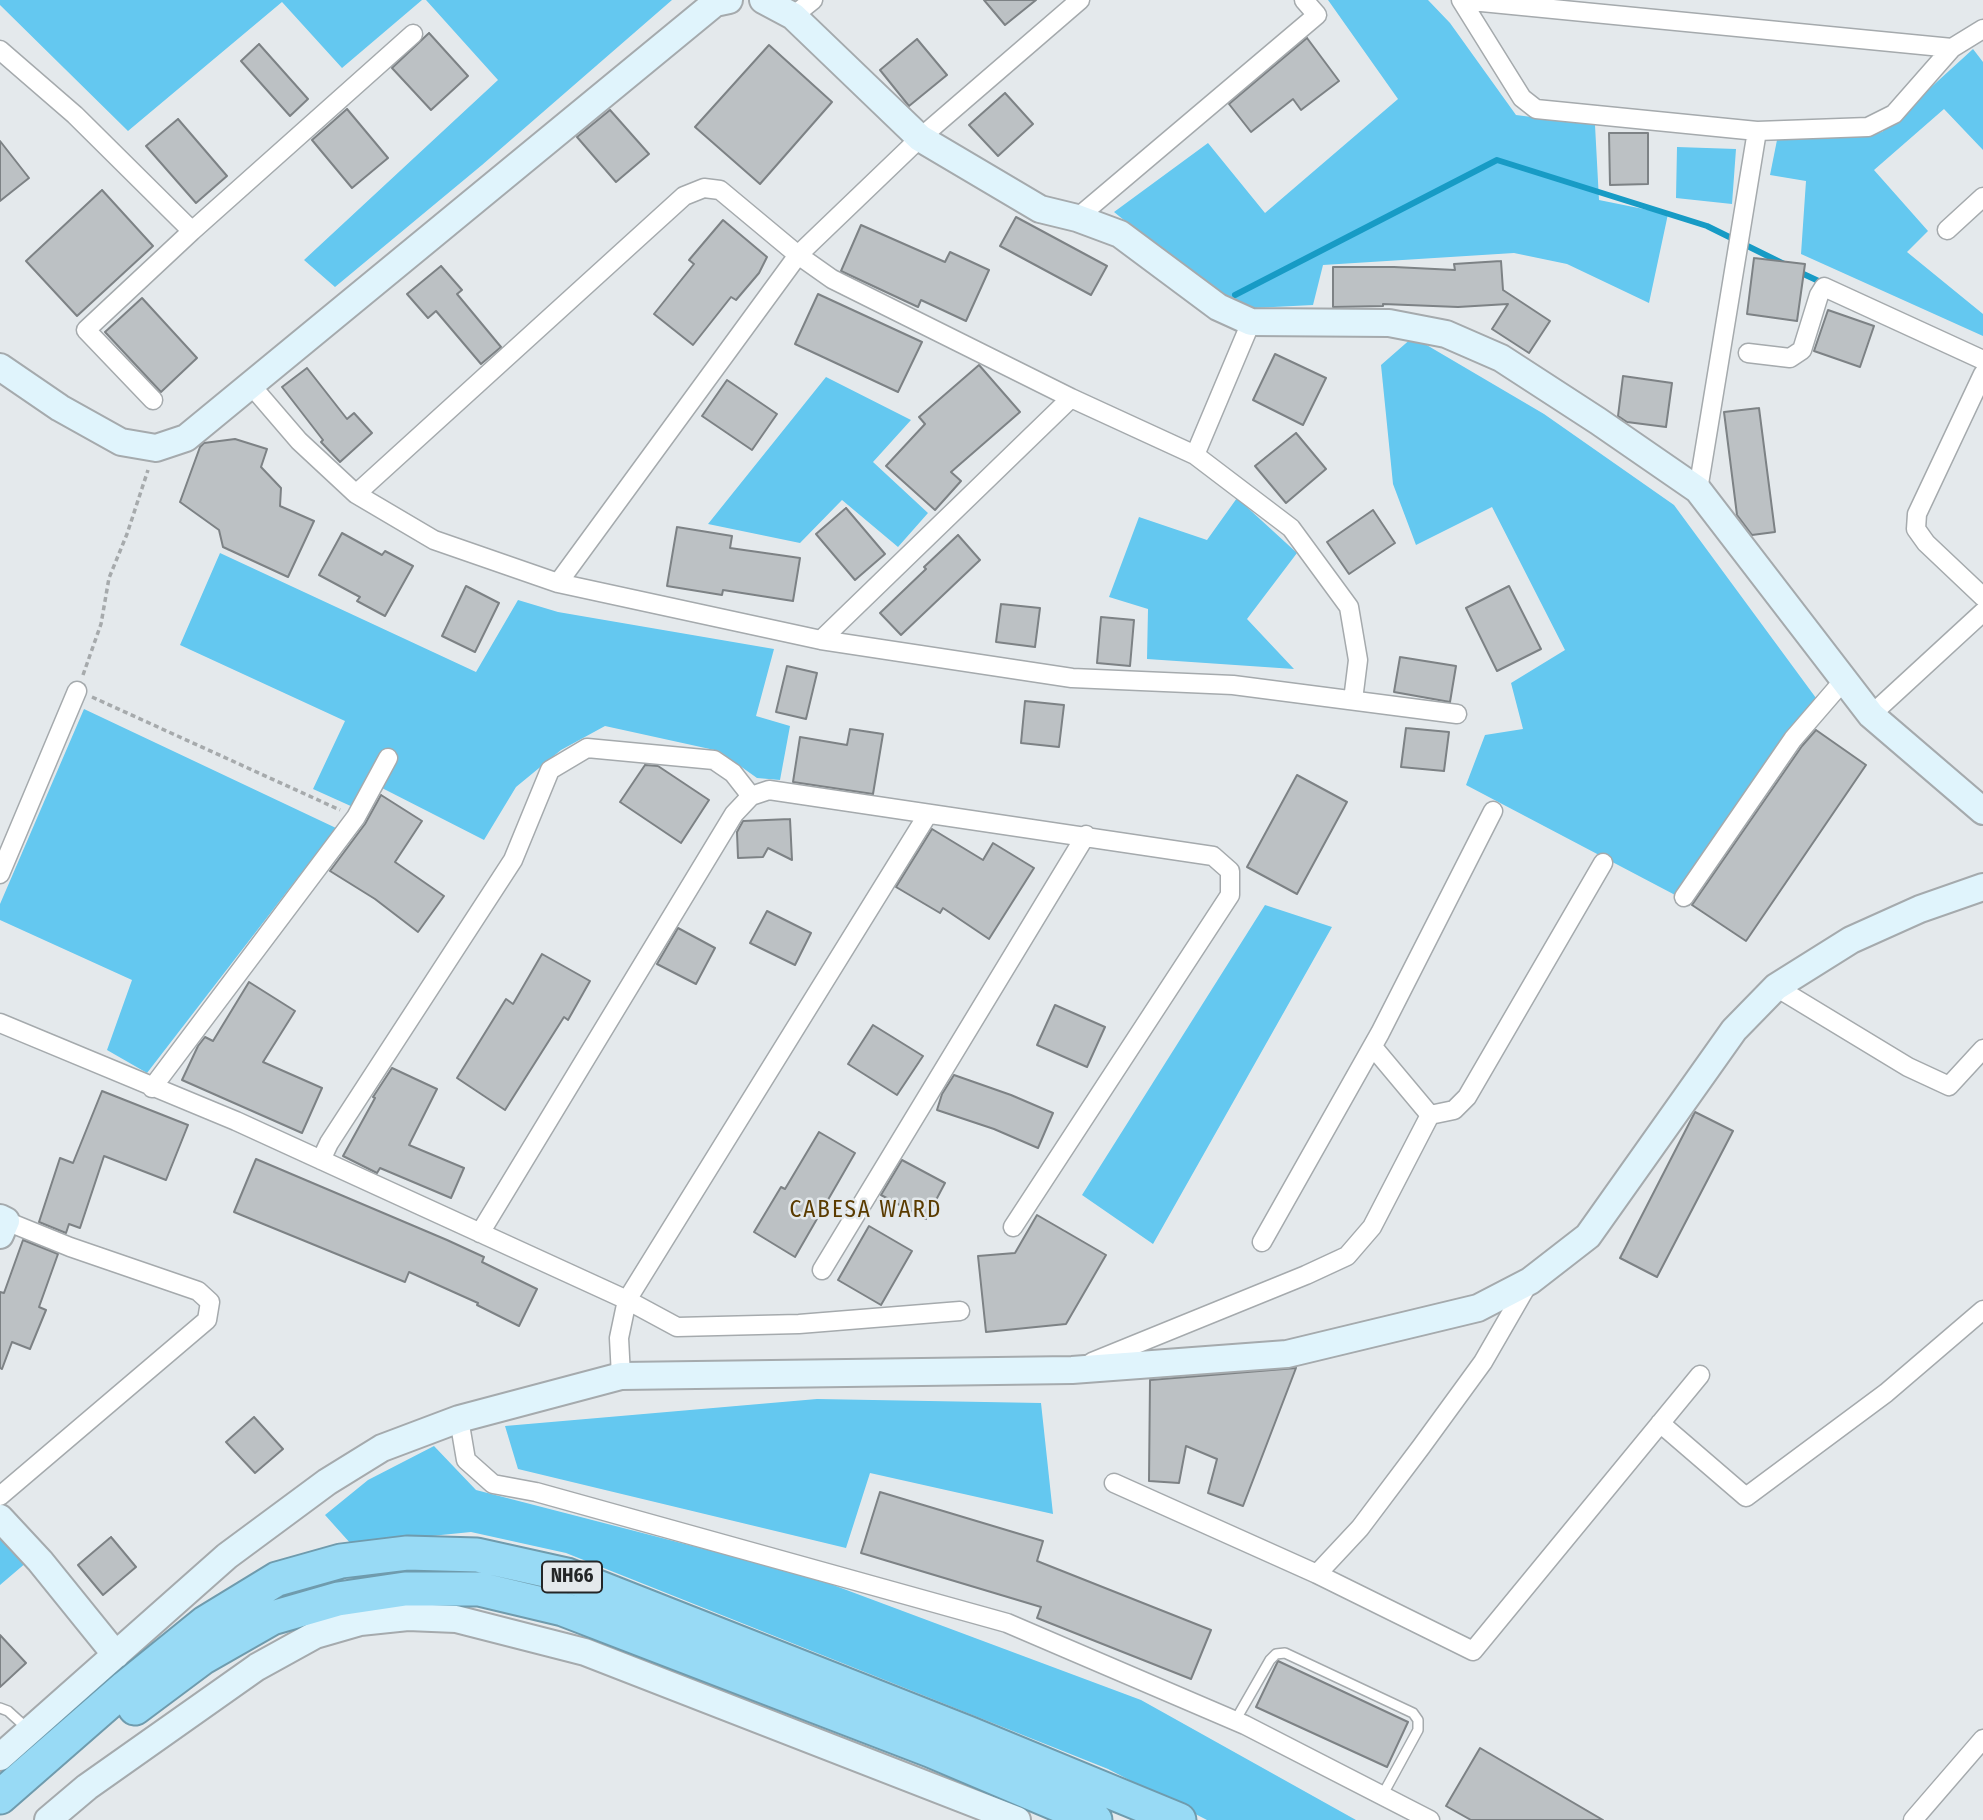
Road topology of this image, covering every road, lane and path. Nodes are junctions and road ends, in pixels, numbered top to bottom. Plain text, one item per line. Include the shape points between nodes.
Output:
1 (729, 0) edge
2 (763, 0) edge
3 (1080, 0) edge
4 (1304, 0) edge
5 (1461, 0) edge
6 (803, 8) edge
7 (1983, 29) edge
8 (414, 34) dead end
9 (1952, 48) junction
10 (0, 50) edge
11 (1757, 131) junction
12 (920, 138) junction
13 (1983, 197) edge
14 (1077, 218) junction
15 (1947, 230) dead end
16 (192, 231) junction
17 (798, 255) junction
18 (1251, 322) junction
19 (1748, 354) dead end
20 (1983, 360) edge
21 (0, 367) edge
22 (1983, 374) edge
23 (250, 384) junction
24 (1071, 398) junction
25 (153, 400) dead end
26 (156, 448) junction
27 (1195, 455) junction
28 (1698, 490) junction
29 (356, 494) junction
30 (558, 583) junction
31 (1983, 597) edge
32 (1983, 612) edge
33 (821, 640) junction
34 (1844, 680) junction
35 (77, 691) junction
36 (1353, 700) junction
37 (1457, 713) dead end
38 (1871, 715) junction
39 (388, 758) dead end
40 (751, 796) junction
41 (1493, 811) dead end
42 (1983, 811) edge
43 (928, 814) junction
44 (356, 817) junction
45 (1086, 835) junction
46 (1603, 863) dead end
47 (0, 874) edge
48 (1983, 887) edge
49 (1684, 897) dead end
50 (1776, 987) junction
51 (0, 1023) edge
52 (1373, 1047) junction
53 (1983, 1049) edge
54 (152, 1088) junction
55 (1430, 1115) junction
56 (321, 1160) junction
57 (2, 1225) edge
58 (1013, 1227) dead end
59 (480, 1233) junction
60 (1262, 1242) dead end
61 (822, 1270) dead end
62 (1530, 1281) junction
63 (627, 1300) junction
64 (1983, 1310) edge
65 (960, 1311) dead end
66 (1072, 1370) junction
67 (1700, 1375) dead end
68 (621, 1376) junction
69 (459, 1419) junction
70 (1660, 1423) junction
71 (1114, 1483) dead end
72 (0, 1496) edge
73 (0, 1518) edge
74 (1317, 1574) junction
75 (116, 1655) junction
76 (0, 1708) edge
77 (1235, 1721) junction
78 (30, 1731) junction
79 (1983, 1739) edge
80 (0, 1757) edge
81 (1382, 1796) junction
82 (0, 1797) edge
83 (7, 1820) edge
84 (48, 1820) edge
85 (1017, 1820) edge
86 (1095, 1820) edge
87 (1180, 1820) edge
88 (1430, 1820) edge
89 (1913, 1820) edge

1 - 23 street via 715,3
2 - 6 street
3 - 12 street
4 - 14 street via 1317,15
5 - 9 street
5 - 11 street via 1522,98 1536,109
6 - 12 street
7 - 9 street
8 - 16 street
9 - 11 street via 1895,114 1868,127
10 - 16 street via 75,115
11 - 28 street
12 - 14 street via 1040,208
12 - 17 street
13 - 15 street
14 - 18 street via 1120,234 1218,307
16 - 25 street via 86,330
17 - 24 street via 832,279
17 - 29 street via 720,190 704,188 684,196
17 - 30 street
18 - 27 street
18 - 28 street via 1389,323 1446,334 1501,358
19 - 20 street via 1790,358 1802,350 1824,287
21 - 26 street via 121,442
22 - 31 street via 1917,514 1916,528
23 - 26 street via 186,438
23 - 29 street via 299,441
24 - 27 street
24 - 33 street
26 - 35 path via 109,578 101,624
27 - 36 street via 1291,528 1349,607 1358,660
28 - 34 street
29 - 30 street via 434,540
30 - 33 street
32 - 38 street
33 - 36 street via 1072,678 1233,685
34 - 38 street
34 - 49 street via 1793,739
35 - 44 path
35 - 47 street
36 - 37 street
38 - 42 street
39 - 44 street
40 - 43 street via 769,790
40 - 56 street via 733,773 714,760 587,748 551,770 513,860
40 - 59 street via 734,814
41 - 52 street
43 - 45 street
43 - 63 street
44 - 54 street
45 - 58 street via 1213,856 1230,871 1230,895
45 - 61 street
46 - 55 street via 1467,1097 1454,1110
48 - 50 street via 1851,940
50 - 53 street via 1908,1067 1949,1086
50 - 62 street via 1734,1030 1588,1236
51 - 54 street
52 - 55 street
52 - 60 street
54 - 56 street
55 - 66 street via 1372,1227 1348,1256
56 - 59 street
57 - 72 street via 198,1291 210,1302 207,1320
59 - 63 street
62 - 66 street via 1478,1308 1287,1354
62 - 74 street via 1483,1362 1360,1528
63 - 65 street via 677,1326 799,1324
63 - 68 street via 619,1338
64 - 70 street via 1886,1393 1746,1497
66 - 68 street
67 - 70 street
68 - 69 street
69 - 75 street via 382,1448 327,1482 228,1556
69 - 77 street via 466,1460 493,1484 536,1492 1007,1623
70 - 74 street via 1473,1651
71 - 74 street
73 - 75 street
75 - 78 street
76 - 78 lane
77 - 81 street
77 - 81 lane via 1270,1660 1285,1653 1413,1713 1418,1730
78 - 80 street
79 - 89 street
81 - 88 street
82 - 87 highway, NH66 via 205,1623 276,1579 341,1561 407,1553 477,1555 567,1575
83 - 86 highway, NH66 via 140,1704 202,1658 272,1618 338,1599 405,1588 479,1590 563,1609
84 - 85 street via 87,1787 257,1667 315,1635 360,1622 408,1617 456,1619 585,1652

